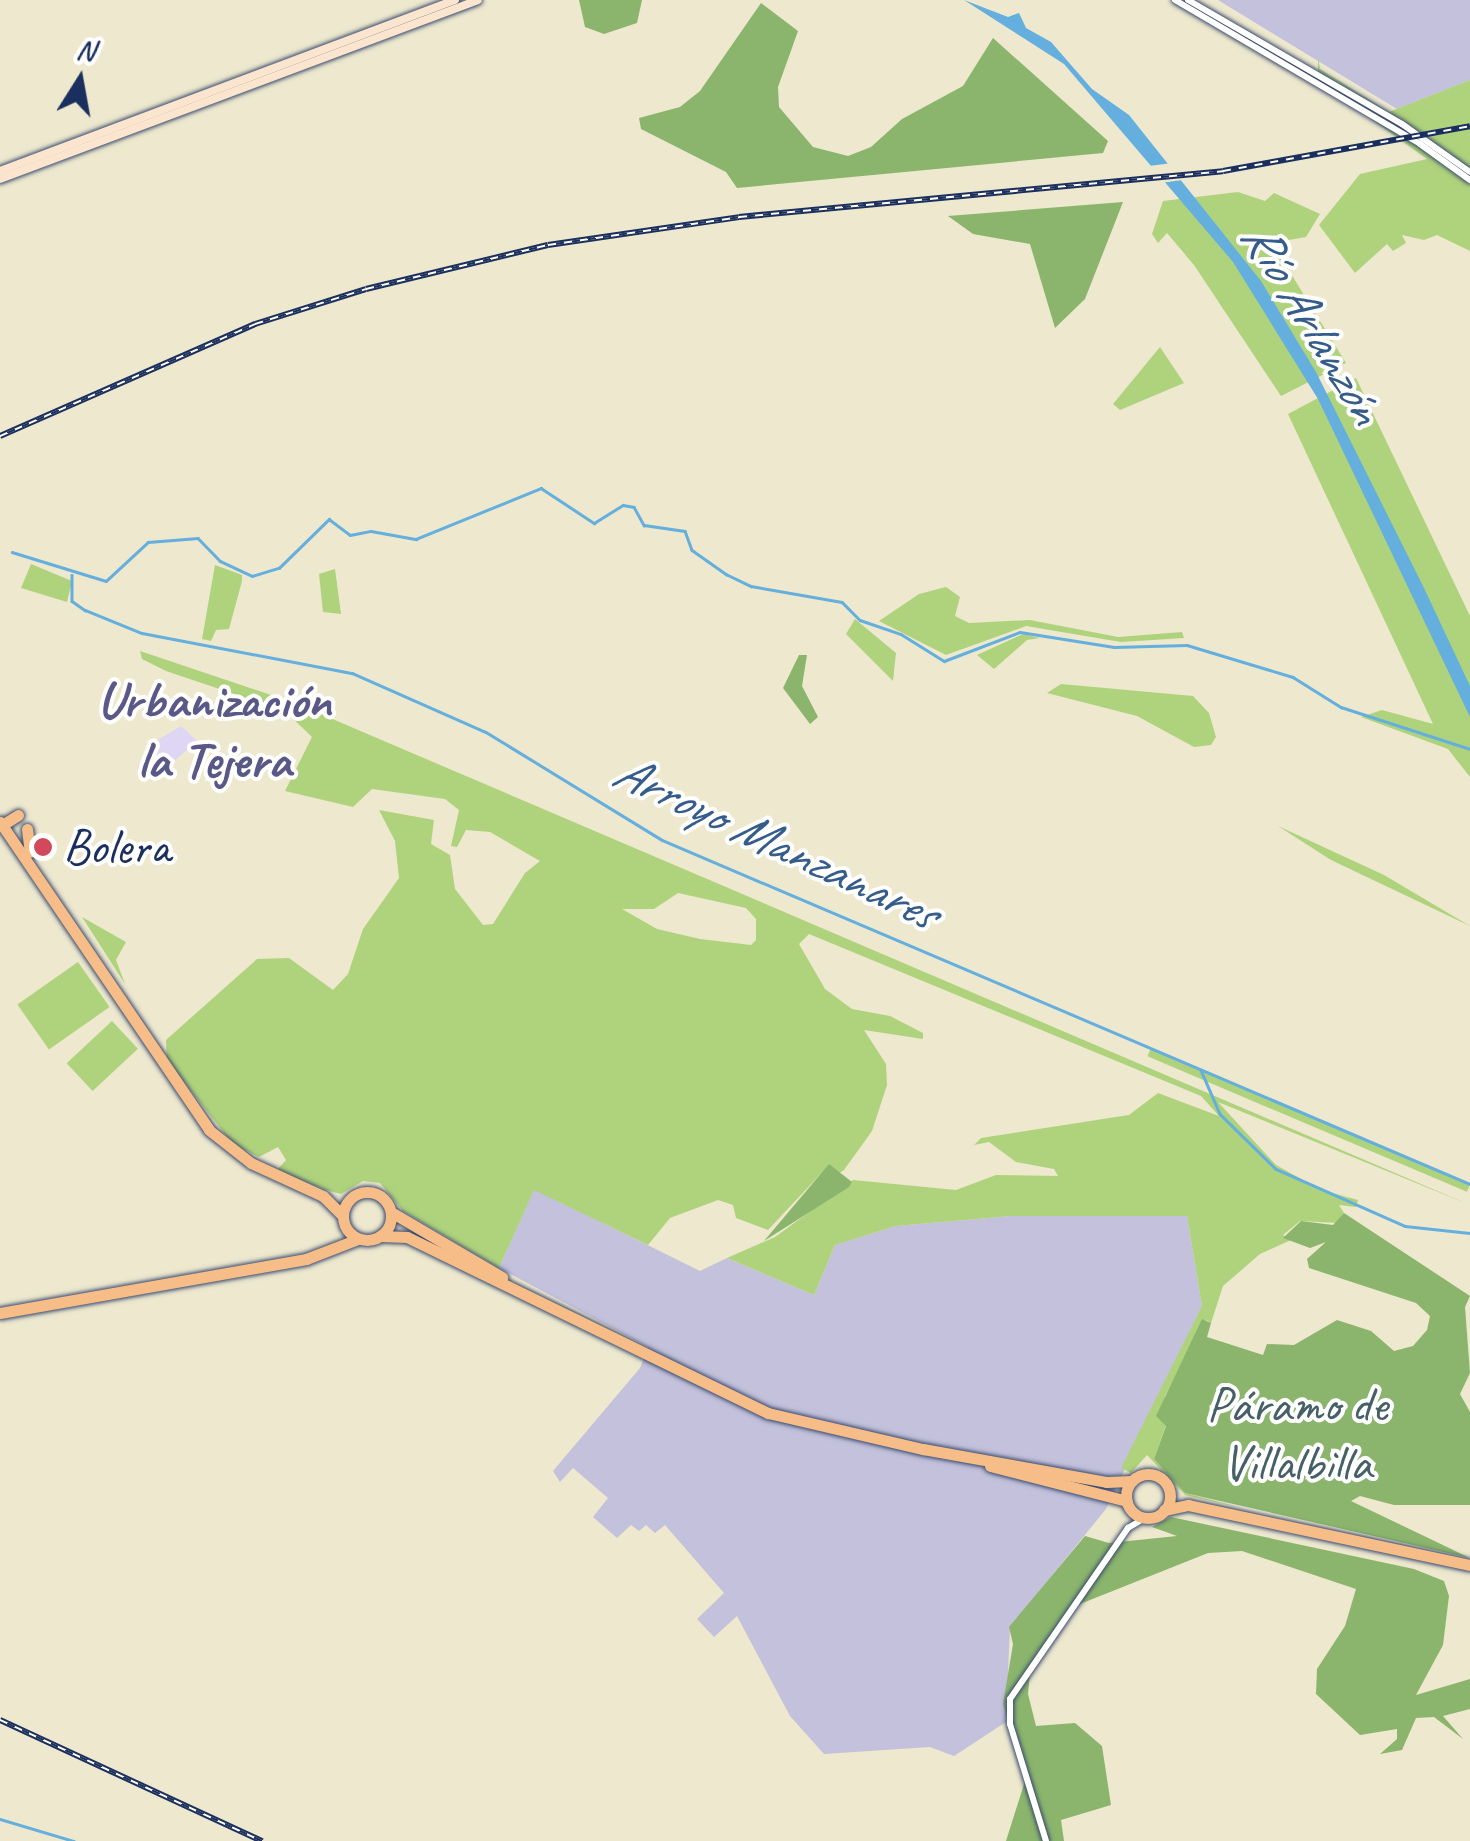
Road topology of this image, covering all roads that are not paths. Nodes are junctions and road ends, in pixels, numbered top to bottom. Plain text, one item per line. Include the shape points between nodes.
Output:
1 (431, 0) edge
2 (455, 0) edge
3 (478, 0) edge
4 (1175, 0) edge
5 (1188, 0) edge
6 (391, 24) junction
7 (0, 171) edge
8 (1470, 172) edge
9 (0, 179) edge
10 (1470, 180) edge
11 (12, 823) edge
12 (28, 852) junction
13 (323, 1196) junction
14 (353, 1196) junction
15 (391, 1212) junction
16 (343, 1218) junction
17 (380, 1236) junction
18 (358, 1238) junction
19 (332, 1249) junction
20 (0, 1313) edge
21 (566, 1315) junction
22 (924, 1448) junction
23 (1132, 1481) junction
24 (1168, 1488) junction
25 (1128, 1503) junction
26 (1188, 1504) junction
27 (1164, 1510) junction
28 (1146, 1517) junction
29 (1128, 1528) junction
30 (1470, 1565) edge
31 (1046, 1841) edge

1 - 6 main road
2 - 6 main road
3 - 9 main road
4 - 10 street
5 - 8 street via 1402,124
6 - 7 main road
11 - 12 highway
11 - 12 highway
12 - 13 highway via 209,1130 251,1163
13 - 14 highway
13 - 16 highway
14 - 15 highway via 374,1193
14 - 16 highway
15 - 17 highway
15 - 21 highway
16 - 18 highway
16 - 19 highway
17 - 18 highway
17 - 21 highway via 407,1237
18 - 19 highway
19 - 20 highway via 306,1260
21 - 22 highway via 748,1406
22 - 23 highway
22 - 25 highway
23 - 24 highway via 1151,1474
23 - 25 highway
24 - 26 highway
24 - 27 highway
25 - 28 highway
25 - 29 street
26 - 27 highway
26 - 30 highway
27 - 28 highway
28 - 29 street
29 - 31 street via 1010,1699 1010,1724

